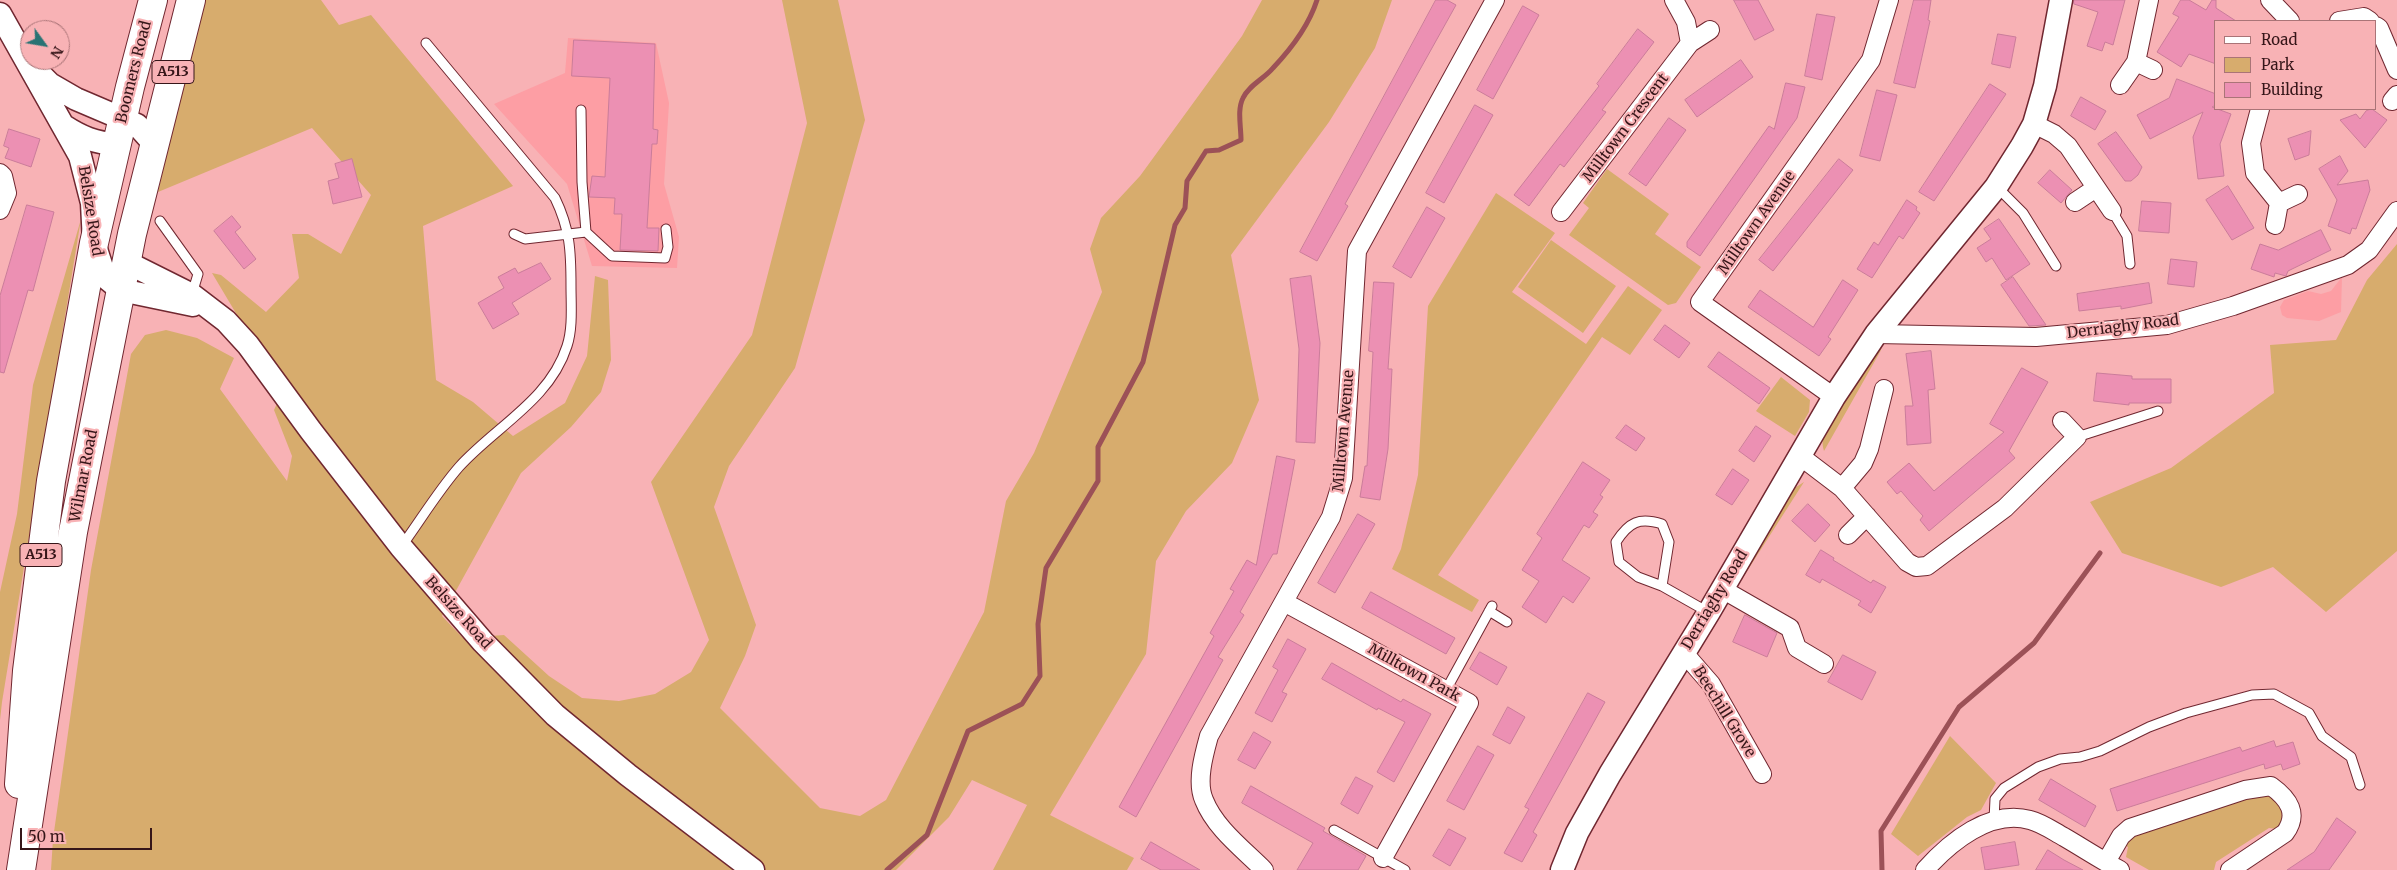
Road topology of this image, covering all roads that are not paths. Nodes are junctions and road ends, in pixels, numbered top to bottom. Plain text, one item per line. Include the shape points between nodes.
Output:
1 (153, 0) edge
2 (176, 0) edge
3 (191, 0) edge
4 (1495, 0) edge
5 (1674, 0) edge
6 (1889, 0) edge
7 (2061, 0) edge
8 (2150, 0) edge
9 (2270, 0) edge
10 (2289, 20) edge
11 (2345, 20) edge
12 (2368, 20) edge
13 (3, 25) edge
14 (2377, 27) edge
15 (1710, 30) dead end
16 (1690, 43) junction
17 (426, 44) dead end
18 (20, 52) edge
19 (2136, 62) junction
20 (31, 70) edge
21 (35, 70) edge
22 (2153, 70) dead end
23 (2397, 70) edge
24 (2120, 85) dead end
25 (581, 110) dead end
26 (2260, 110) edge
27 (130, 121) junction
28 (2034, 124) junction
29 (63, 126) junction
30 (116, 144) junction
31 (155, 145) junction
32 (0, 173) edge
33 (1996, 187) junction
34 (2096, 188) junction
35 (2298, 194) dead end
36 (2075, 202) dead end
37 (2280, 203) junction
38 (0, 210) edge
39 (2112, 211) joint
40 (2397, 211) edge
41 (1561, 212) dead end
42 (160, 221) dead end
43 (2275, 226) dead end
44 (666, 229) dead end
45 (568, 232) junction
46 (586, 232) junction
47 (514, 234) dead end
48 (94, 243) junction
49 (2130, 264) dead end
50 (2056, 266) dead end
51 (117, 276) junction
52 (190, 299) junction
53 (1876, 334) junction
54 (1884, 389) dead end
55 (1834, 397) junction
56 (2158, 412) dead end
57 (2062, 420) dead end
58 (2077, 436) junction
59 (1800, 456) junction
60 (1842, 488) junction
61 (1867, 516) junction
62 (1848, 535) dead end
63 (401, 548) junction
64 (38, 582) junction
65 (1662, 586) junction
66 (1722, 589) junction
67 (1284, 602) junction
68 (1708, 612) junction
69 (1507, 622) dead end
70 (1684, 653) junction
71 (1824, 664) dead end
72 (1446, 690) junction
73 (1762, 774) dead end
74 (2360, 785) dead end
75 (1994, 820) junction
76 (1334, 830) dead end
77 (1384, 858) junction
78 (2113, 866) edge
79 (21, 870) edge
80 (753, 870) edge
81 (1264, 870) edge
82 (1405, 870) edge
83 (1562, 870) edge
84 (1925, 870) edge
85 (2230, 870) edge

1 - 27 main road, Boomers Road / A513
2 - 27 main road, A513
3 - 31 main road, A513
4 - 67 street, Milltown Avenue via 1357,251 1343,478 1331,517
5 - 16 street via 1686,22
6 - 55 street, Milltown Avenue via 1871,60 1700,302
7 - 28 street, Derriaghy Road via 2045,86
8 - 19 street
9 - 10 street
11 - 12 street via 2364,17
13 - 18 street, Belsize Road
14 - 23 street
15 - 16 street, Milltown Crescent
16 - 41 street, Milltown Crescent
17 - 45 lane via 554,198 565,218
19 - 22 street
19 - 24 street
20 - 29 street, Belsize Road
21 - 27 street, Belsize Road via 59,89
25 - 46 lane
26 - 37 street via 2251,143 2255,173
27 - 30 main road, Boomers Road / A513
27 - 31 street, Belsize Road
28 - 33 street, Derriaghy Road
28 - 34 street via 2068,146
29 - 30 street, Belsize Road via 82,138
29 - 48 street, Belsize Road via 87,175
30 - 48 main road, Wilmar Road / A513
31 - 51 main road, Wilmar Road / A513
32 - 38 street via 4,176 7,193
33 - 50 lane via 2023,213
33 - 53 street, Derriaghy Road
34 - 36 street
34 - 39 street
35 - 37 street
37 - 43 street
39 - 49 lane via 2127,236
40 - 53 street, Derriaghy Road via 2369,250 2348,265 2234,306 2167,325 2036,337
42 - 52 lane via 198,274
44 - 46 lane via 668,247 665,258 612,256
45 - 46 lane
45 - 47 lane via 525,239
45 - 63 lane via 571,306 568,344 561,362 533,401 486,439 458,468
48 - 51 street, Belsize Road
48 - 64 main road, Wilmar Road / A513 via 51,481
51 - 52 street, Belsize Road
51 - 64 main road, A513 via 94,345
51 - 79 main road, Wilmar Road / A513 via 73,532
52 - 63 street, Belsize Road via 226,321 248,345
53 - 55 street, Derriaghy Road
54 - 60 street via 1870,448 1863,463
55 - 59 street, Derriaghy Road
56 - 58 lane
57 - 58 street
58 - 61 street via 2005,508 1926,566 1916,567 1907,562
59 - 60 street
59 - 66 street, Derriaghy Road
60 - 61 street
61 - 62 street
63 - 80 street, Belsize Road via 471,629 555,715
64 - 79 main road, Wilmar Road / A513 via 19,773
65 - 65 lane via 1638,576 1619,562 1616,542 1631,524 1648,520 1662,524 1669,542
65 - 68 lane
66 - 68 street, Derriaghy Road
66 - 71 street via 1790,628 1797,648
67 - 72 street, Milltown Park
67 - 81 street, Milltown Avenue via 1208,736 1201,768 1203,799 1207,806 1220,825
68 - 70 street, Derriaghy Road
69 - 72 lane via 1490,609
70 - 73 street, Beechill Grove via 1711,684
70 - 83 street, Derriaghy Road via 1576,832
72 - 77 street, Milltown Park via 1469,703
74 - 75 lane via 2351,758 2322,736 2309,713 2274,694 2252,695 2186,713 2100,751 2038,767 2004,788 1995,800
75 - 78 street via 2012,817 2031,820
75 - 84 street via 1969,832
76 - 77 lane
77 - 82 lane
78 - 85 street via 2121,836 2130,828 2245,790 2271,786 2292,811 2291,825

